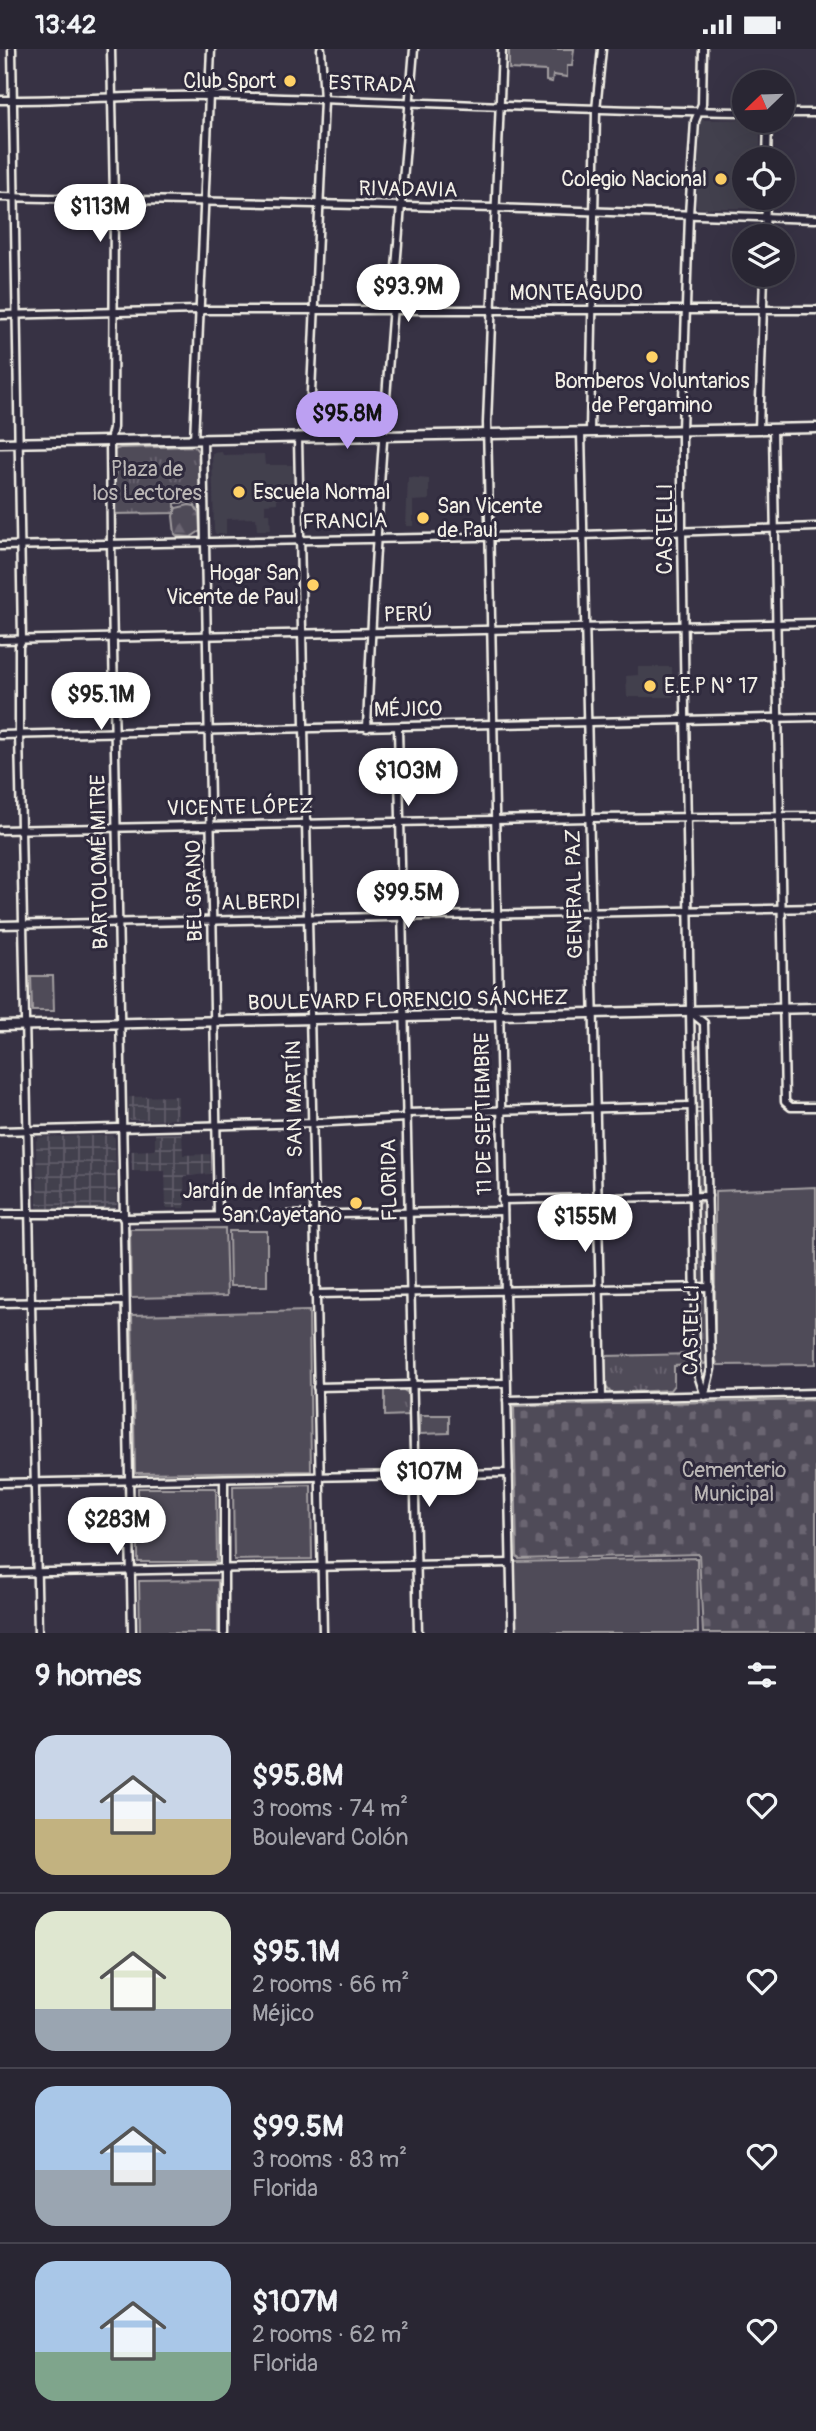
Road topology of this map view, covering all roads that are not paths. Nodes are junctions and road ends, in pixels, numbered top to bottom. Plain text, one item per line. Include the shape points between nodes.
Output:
1 (12, 49) edge
2 (111, 49) edge
3 (211, 49) edge
4 (321, 49) edge
5 (414, 49) edge
6 (502, 49) edge
7 (602, 49) edge
8 (703, 49) edge
9 (111, 96) junction
10 (209, 96) junction
11 (0, 100) edge
12 (12, 100) junction
13 (324, 100) junction
14 (410, 102) junction
15 (816, 105) edge
16 (500, 106) junction
17 (596, 110) junction
18 (699, 112) junction
19 (732, 112) edge
20 (795, 113) edge
21 (816, 113) edge
22 (0, 197) edge
23 (13, 197) junction
24 (114, 198) junction
25 (204, 200) junction
26 (321, 205) junction
27 (400, 206) junction
28 (495, 208) junction
29 (766, 210) edge
30 (594, 211) junction
31 (689, 215) junction
32 (766, 217) junction
33 (816, 219) edge
34 (766, 224) edge
35 (764, 287) edge
36 (198, 310) junction
37 (315, 310) junction
38 (393, 310) junction
39 (491, 310) junction
40 (592, 310) junction
41 (685, 310) junction
42 (763, 310) junction
43 (816, 310) edge
44 (112, 311) junction
45 (15, 314) junction
46 (0, 315) edge
47 (816, 428) edge
48 (759, 429) junction
49 (773, 429) junction
50 (682, 430) junction
51 (586, 432) junction
52 (488, 433) junction
53 (385, 435) junction
54 (298, 438) junction
55 (309, 438) junction
56 (194, 440) junction
57 (204, 440) junction
58 (110, 441) junction
59 (0, 443) edge
60 (20, 443) junction
61 (816, 527) edge
62 (775, 528) junction
63 (682, 530) junction
64 (583, 535) junction
65 (489, 536) junction
66 (377, 538) junction
67 (300, 539) junction
68 (206, 541) junction
69 (111, 543) junction
70 (0, 545) edge
71 (21, 545) junction
72 (778, 622) junction
73 (816, 623) edge
74 (682, 626) junction
75 (586, 628) junction
76 (492, 630) junction
77 (371, 632) junction
78 (302, 635) junction
79 (208, 636) junction
80 (112, 638) junction
81 (22, 639) junction
82 (0, 640) edge
83 (816, 717) edge
84 (778, 718) junction
85 (685, 720) junction
86 (587, 722) junction
87 (493, 725) junction
88 (398, 727) junction
89 (367, 728) junction
90 (303, 729) junction
91 (210, 730) junction
92 (115, 732) junction
93 (19, 734) junction
94 (0, 735) edge
95 (816, 815) edge
96 (686, 816) junction
97 (780, 816) junction
98 (590, 818) junction
99 (494, 820) junction
100 (400, 822) junction
101 (305, 823) junction
102 (210, 825) junction
103 (116, 827) junction
104 (0, 829) edge
105 (20, 829) junction
106 (782, 908) junction
107 (816, 908) edge
108 (688, 911) junction
109 (592, 912) junction
110 (496, 914) junction
111 (401, 916) junction
112 (308, 918) junction
113 (212, 920) junction
114 (117, 923) junction
115 (0, 925) edge
116 (23, 925) junction
117 (784, 1009) junction
118 (816, 1009) edge
119 (689, 1011) junction
120 (594, 1013) junction
121 (498, 1015) junction
122 (404, 1017) junction
123 (310, 1019) junction
124 (214, 1022) junction
125 (119, 1023) junction
126 (25, 1026) junction
127 (0, 1027) edge
128 (816, 1107) edge
129 (692, 1108) junction
130 (596, 1109) junction
131 (706, 1110) junction
132 (500, 1111) junction
133 (406, 1116) junction
134 (313, 1123) junction
135 (216, 1125) junction
136 (121, 1128) junction
137 (27, 1130) junction
138 (0, 1131) edge
139 (693, 1196) junction
140 (708, 1196) junction
141 (598, 1199) junction
142 (502, 1200) junction
143 (503, 1211) junction
144 (407, 1213) junction
145 (0, 1214) edge
146 (28, 1215) junction
147 (314, 1215) junction
148 (123, 1216) junction
149 (218, 1216) junction
150 (694, 1287) junction
151 (710, 1287) junction
152 (599, 1290) junction
153 (505, 1291) junction
154 (409, 1293) junction
155 (315, 1294) junction
156 (125, 1301) junction
157 (31, 1302) junction
158 (0, 1303) edge
159 (506, 1383) junction
160 (411, 1385) junction
161 (317, 1387) junction
162 (816, 1393) edge
163 (705, 1396) junction
164 (602, 1398) junction
165 (507, 1400) junction
166 (509, 1473) junction
167 (414, 1476) junction
168 (319, 1478) junction
169 (224, 1479) junction
170 (129, 1480) junction
171 (34, 1482) junction
172 (0, 1483) edge
173 (510, 1563) junction
174 (417, 1564) junction
175 (321, 1566) junction
176 (224, 1568) junction
177 (131, 1571) junction
178 (0, 1573) edge
179 (36, 1573) junction
180 (38, 1633) edge
181 (132, 1633) edge
182 (225, 1633) edge
183 (323, 1633) edge
184 (418, 1633) edge
185 (512, 1633) edge

1 - 12 street
2 - 9 street, BARTOLOMÉ MITRE
3 - 10 street
4 - 13 street
5 - 14 street
6 - 16 street, 11 DE SEPTIEMBRE
7 - 17 street, GENERAL PAZ
8 - 18 street, CASTELLI
9 - 10 street, ESTRADA
9 - 12 street, ESTRADA
9 - 24 street, BARTOLOMÉ MITRE
10 - 13 street, ESTRADA
10 - 25 street
11 - 12 street, ESTRADA
12 - 23 street
13 - 14 street, ESTRADA
13 - 26 street
14 - 16 street, ESTRADA
14 - 27 street
15 - 21 street
16 - 17 street, ESTRADA
16 - 28 street, 11 DE SEPTIEMBRE
17 - 18 street, ESTRADA
17 - 30 street, GENERAL PAZ
18 - 19 street, ESTRADA
18 - 31 street, CASTELLI
20 - 21 street
22 - 23 street, RIVADAVIA
23 - 24 street, RIVADAVIA
23 - 45 street
24 - 25 street, RIVADAVIA
24 - 44 street, BARTOLOMÉ MITRE
25 - 26 street, RIVADAVIA
25 - 36 street
26 - 27 street, RIVADAVIA
26 - 37 street
27 - 28 street, RIVADAVIA
27 - 38 street
28 - 30 street, RIVADAVIA
28 - 39 street, 11 DE SEPTIEMBRE
29 - 32 street
30 - 31 street, RIVADAVIA
30 - 40 street, GENERAL PAZ
31 - 32 street, RIVADAVIA
31 - 41 street, CASTELLI
32 - 33 street, RIVADAVIA
32 - 34 street
35 - 42 street
36 - 37 street, MONTEAGUDO
36 - 44 street, MONTEAGUDO
36 - 56 street
37 - 38 street, MONTEAGUDO
37 - 55 street
38 - 39 street, MONTEAGUDO
38 - 53 street
39 - 40 street, MONTEAGUDO
39 - 52 street, 11 DE SEPTIEMBRE
40 - 41 street, MONTEAGUDO
40 - 51 street, GENERAL PAZ
41 - 42 street, MONTEAGUDO
41 - 50 street, CASTELLI
42 - 43 street, MONTEAGUDO
42 - 48 street
44 - 45 street, MONTEAGUDO
44 - 58 street, BARTOLOMÉ MITRE
45 - 46 street, MONTEAGUDO
45 - 60 street
47 - 49 main road
48 - 49 main road
48 - 50 main road
49 - 62 street
50 - 51 main road
50 - 63 street, CASTELLI
51 - 52 main road
51 - 64 street, GENERAL PAZ
52 - 53 main road
52 - 65 street, 11 DE SEPTIEMBRE
53 - 55 main road
53 - 66 street
54 - 55 main road
54 - 57 main road
54 - 67 street, SAN MARTÍN
56 - 57 main road
56 - 58 main road
57 - 68 street, BELGRANO
58 - 60 main road
58 - 69 street, BARTOLOMÉ MITRE
59 - 60 main road
60 - 71 street
61 - 62 street, FRANCIA
62 - 63 street, FRANCIA
62 - 72 street
63 - 64 street, FRANCIA
63 - 74 street, CASTELLI
64 - 65 street, FRANCIA
64 - 75 street, GENERAL PAZ
65 - 66 street, FRANCIA
65 - 76 street, 11 DE SEPTIEMBRE
66 - 67 street, FRANCIA
66 - 77 street
67 - 68 street, FRANCIA
67 - 78 street, SAN MARTÍN
68 - 69 street, FRANCIA
68 - 79 street, BELGRANO
69 - 71 street, FRANCIA
69 - 80 street, BARTOLOMÉ MITRE
70 - 71 street, FRANCIA
71 - 81 street
72 - 73 street, PERÚ
72 - 74 street, PERÚ
72 - 84 street
74 - 75 street, PERÚ
74 - 85 street, CASTELLI
75 - 76 street, PERÚ
75 - 86 street, GENERAL PAZ
76 - 77 street, PERÚ
76 - 87 street, 11 DE SEPTIEMBRE
77 - 78 street, PERÚ
77 - 89 street
78 - 79 street, PERÚ
78 - 90 street, SAN MARTÍN
79 - 80 street, PERÚ
79 - 91 street, BELGRANO
80 - 81 street, PERÚ
80 - 92 street, BARTOLOMÉ MITRE
81 - 82 street, PERÚ
81 - 93 street
83 - 84 street, MÉJICO
84 - 85 street, MÉJICO
84 - 97 street
85 - 86 street, MÉJICO
85 - 96 street, CASTELLI
86 - 87 street, MÉJICO
86 - 98 street, GENERAL PAZ
87 - 88 street, MÉJICO
87 - 99 street, 11 DE SEPTIEMBRE
88 - 89 street, MÉJICO
88 - 100 street, FLORIDA
89 - 90 street, MÉJICO
90 - 91 street, MÉJICO
90 - 101 street, SAN MARTÍN
91 - 92 street, MÉJICO
91 - 102 street, BELGRANO
92 - 93 street, MÉJICO
92 - 103 street, BARTOLOMÉ MITRE
93 - 94 street, MÉJICO
93 - 105 street
95 - 97 street, VICENTE LÓPEZ
96 - 97 street, VICENTE LÓPEZ
96 - 98 street, VICENTE LÓPEZ
96 - 108 street, CASTELLI
97 - 106 street
98 - 99 street, VICENTE LÓPEZ
98 - 109 street, GENERAL PAZ
99 - 100 street, VICENTE LÓPEZ
99 - 110 street, 11 DE SEPTIEMBRE
100 - 101 street, VICENTE LÓPEZ
100 - 111 street, FLORIDA
101 - 102 street, VICENTE LÓPEZ
101 - 112 street, SAN MARTÍN
102 - 103 street, VICENTE LÓPEZ
102 - 113 street, BELGRANO
103 - 105 street, VICENTE LÓPEZ
103 - 114 street, BARTOLOMÉ MITRE
104 - 105 street, VICENTE LÓPEZ
105 - 116 street
106 - 107 street, ALBERDI
106 - 108 street, ALBERDI
106 - 117 street
108 - 109 street, ALBERDI
108 - 119 street, CASTELLI
109 - 110 street, ALBERDI
109 - 120 street, GENERAL PAZ
110 - 111 street, ALBERDI
110 - 121 street, 11 DE SEPTIEMBRE
111 - 112 street, ALBERDI
111 - 122 street, FLORIDA
112 - 113 street, ALBERDI
112 - 123 street, SAN MARTÍN
113 - 114 street, ALBERDI
113 - 124 street, BELGRANO
114 - 116 street, ALBERDI
114 - 125 street, BARTOLOMÉ MITRE
115 - 116 street, ALBERDI
116 - 126 street
117 - 118 main road, BOULEVARD FLORENCIO SÁNCHEZ
117 - 119 main road, BOULEVARD FLORENCIO SÁNCHEZ
117 - 128 street via 785,1102
119 - 120 main road, BOULEVARD FLORENCIO SÁNCHEZ
119 - 129 street, CASTELLI
119 - 131 street, CASTELLI via 704,1023
120 - 121 main road, BOULEVARD FLORENCIO SÁNCHEZ
120 - 130 street, GENERAL PAZ
121 - 122 main road, BOULEVARD FLORENCIO SÁNCHEZ
121 - 132 street, 11 DE SEPTIEMBRE
122 - 123 main road, BOULEVARD FLORENCIO SÁNCHEZ
122 - 133 street, FLORIDA
123 - 124 main road, BOULEVARD FLORENCIO SÁNCHEZ
123 - 134 street, SAN MARTÍN
124 - 125 main road, BOULEVARD FLORENCIO SÁNCHEZ
124 - 135 street, BELGRANO
125 - 126 main road, BOULEVARD FLORENCIO SÁNCHEZ
125 - 136 street, BARTOLOMÉ MITRE
126 - 127 main road, BOULEVARD FLORENCIO SÁNCHEZ
126 - 137 street
129 - 130 street
129 - 131 street
129 - 139 street, CASTELLI
130 - 132 street
130 - 141 street, GENERAL PAZ
131 - 140 street, CASTELLI
132 - 133 street
132 - 142 street, 11 DE SEPTIEMBRE
133 - 134 street
133 - 144 street, FLORIDA
134 - 135 street
134 - 147 street, SAN MARTÍN
135 - 136 street
135 - 149 street, BELGRANO
136 - 137 street
136 - 148 street, BARTOLOMÉ MITRE
137 - 138 street
137 - 146 street
139 - 140 street
139 - 141 street
139 - 150 street, CASTELLI
140 - 151 street, CASTELLI
141 - 142 street
141 - 152 street, GENERAL PAZ
142 - 143 street, 11 DE SEPTIEMBRE
143 - 144 street
143 - 153 street, 11 DE SEPTIEMBRE
144 - 147 street
144 - 154 street, FLORIDA
145 - 146 street
146 - 148 street
146 - 157 street
147 - 149 street
147 - 155 street, SAN MARTÍN
148 - 149 street
148 - 156 street, BARTOLOMÉ MITRE
150 - 151 street
150 - 152 street
150 - 163 street, CASTELLI via 696,1369
151 - 163 street, CASTELLI via 711,1369
152 - 153 street
152 - 164 street, GENERAL PAZ
153 - 154 street
153 - 159 street, 11 DE SEPTIEMBRE
154 - 155 street
154 - 160 street, FLORIDA
155 - 161 street, SAN MARTÍN
156 - 157 street
156 - 170 street, BARTOLOMÉ MITRE
157 - 158 street
157 - 171 street
159 - 160 street
159 - 165 street, 11 DE SEPTIEMBRE
160 - 161 street
160 - 167 street, FLORIDA
161 - 168 street, SAN MARTÍN
162 - 163 street
163 - 164 street
164 - 165 street
165 - 166 street, 11 DE SEPTIEMBRE
166 - 167 street
166 - 173 street, 11 DE SEPTIEMBRE
167 - 168 street
167 - 174 street, FLORIDA
168 - 169 street
168 - 175 street, SAN MARTÍN
169 - 170 street
169 - 176 street
170 - 171 street
170 - 177 street, BARTOLOMÉ MITRE
171 - 172 street
171 - 179 street
173 - 174 street
173 - 185 street, 11 DE SEPTIEMBRE
174 - 175 street
174 - 184 street, FLORIDA
175 - 176 street
175 - 183 street, SAN MARTÍN
176 - 177 street
176 - 182 street
177 - 179 street
177 - 181 street, BARTOLOMÉ MITRE
178 - 179 street
179 - 180 street

